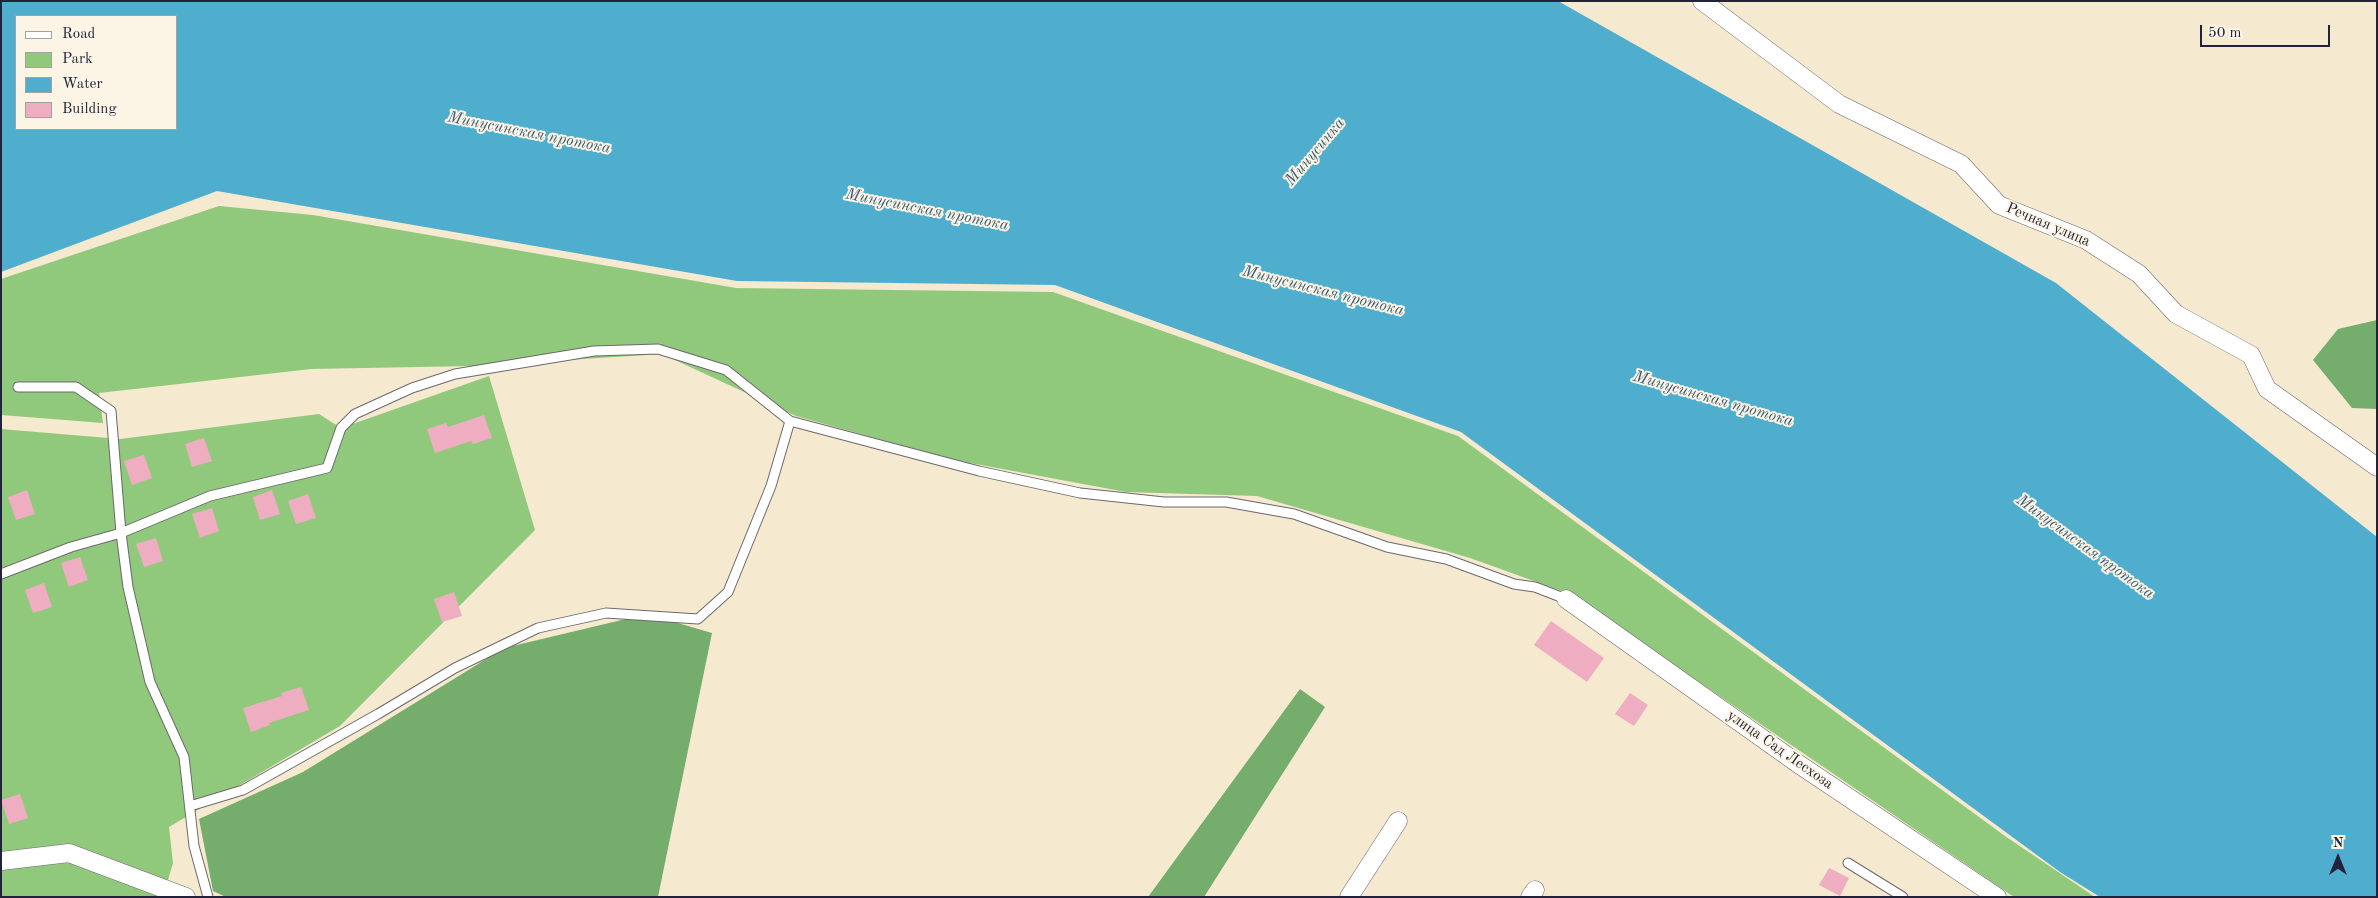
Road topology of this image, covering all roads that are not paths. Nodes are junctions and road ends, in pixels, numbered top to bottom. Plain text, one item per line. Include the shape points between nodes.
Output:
1 (1702, 1) edge
2 (18, 387) dead end
3 (790, 422) junction
4 (2377, 467) edge
5 (120, 533) junction
6 (1, 574) edge
7 (1566, 599) joint
8 (190, 806) junction
9 (1398, 821) dead end
10 (1, 861) edge
11 (1848, 863) dead end
12 (186, 897) edge
13 (208, 897) edge
14 (1349, 897) edge
15 (1903, 897) edge
16 (1996, 897) edge

1 - 4 street, Речная улица via 1839,104 1961,164 2000,205 2086,240 2139,274 2176,314 2250,355 2268,390
2 - 5 lane via 76,387 111,411
3 - 5 lane via 726,370 658,349 575,354 456,374 412,388 356,414 340,428 327,468 210,496
3 - 7 lane via 979,471 1080,493 1164,502 1226,502 1294,514 1387,547 1446,559
3 - 8 lane via 771,486 728,592 698,619 606,613 538,628 455,668 243,790
5 - 6 lane via 71,547
5 - 8 lane via 128,587 150,682 184,757
7 - 16 street, улица Сад Лесхоза via 1797,763
8 - 13 lane via 194,846
9 - 14 street
10 - 12 street via 69,853
11 - 15 lane

